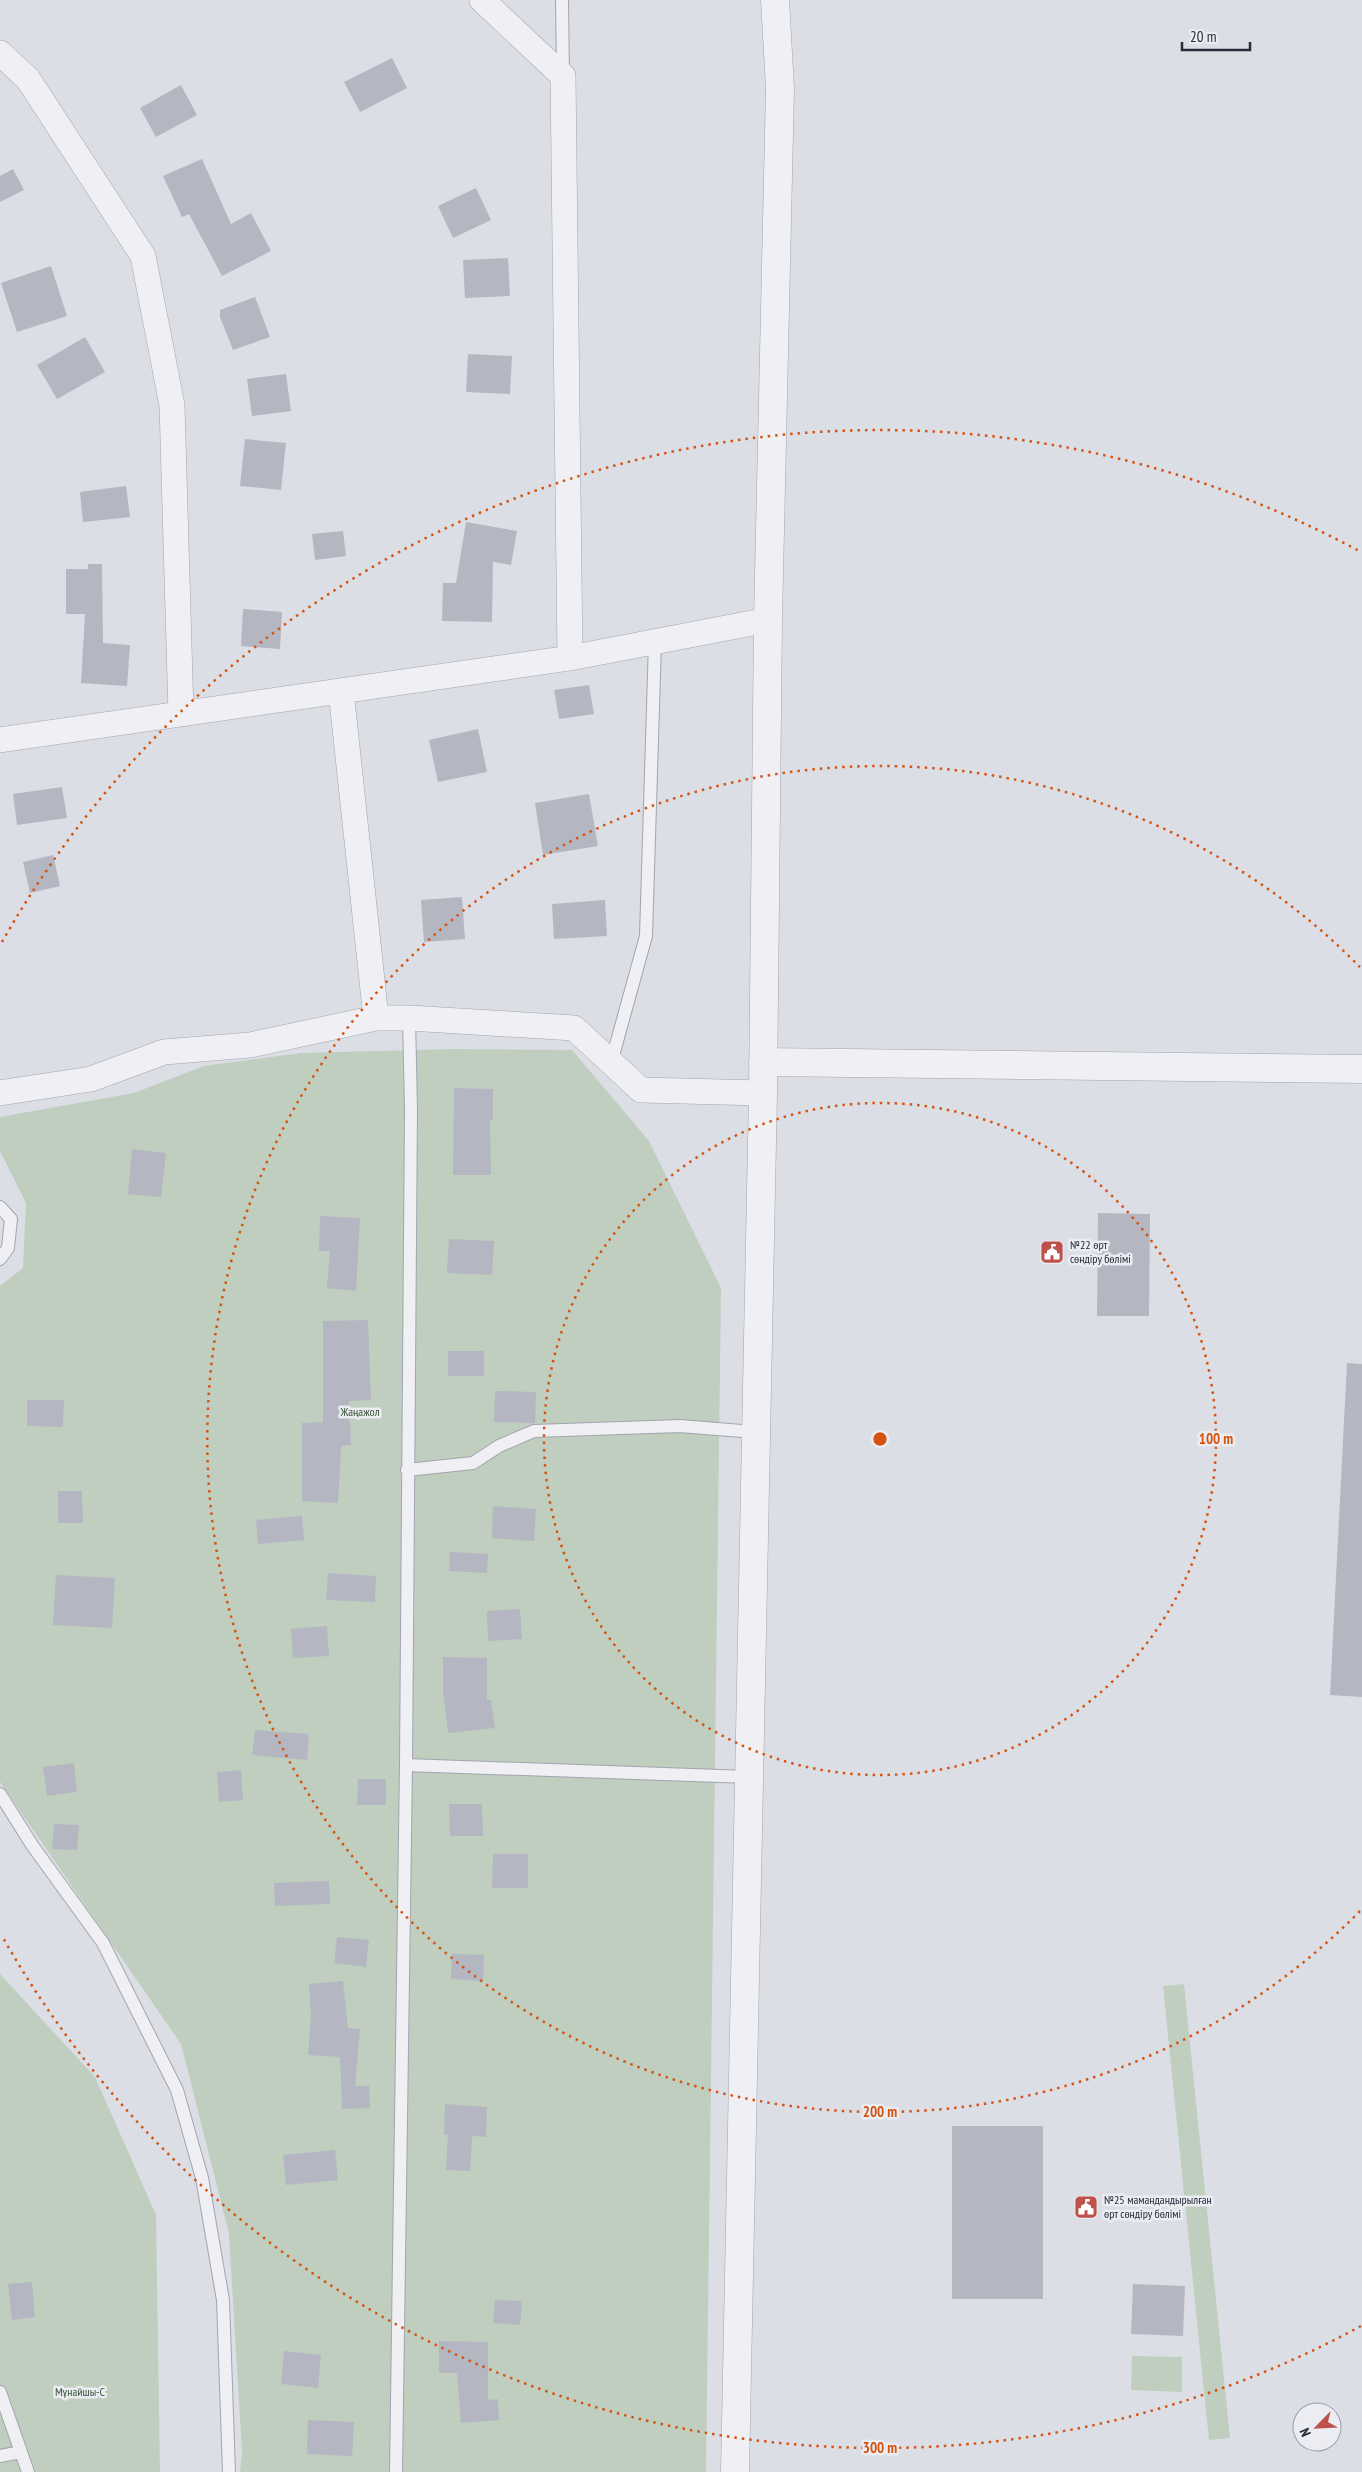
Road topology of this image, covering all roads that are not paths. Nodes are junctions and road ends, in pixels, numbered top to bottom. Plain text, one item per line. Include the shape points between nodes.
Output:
1 (482, 0) edge
2 (562, 0) edge
3 (774, 0) edge
4 (0, 54) edge
5 (563, 76) junction
6 (768, 620) junction
7 (655, 642) junction
8 (570, 658) junction
9 (341, 691) junction
10 (181, 714) junction
11 (0, 740) edge
12 (376, 1018) junction
13 (410, 1018) junction
14 (763, 1062) junction
15 (611, 1063) junction
16 (1362, 1069) edge
17 (0, 1093) edge
18 (763, 1093) junction
19 (0, 1207) edge
20 (0, 1259) edge
21 (754, 1432) junction
22 (407, 1470) junction
23 (406, 1765) junction
24 (749, 1778) junction
25 (0, 1794) edge
26 (0, 2392) edge
27 (21, 2452) junction
28 (0, 2456) edge
29 (28, 2472) edge
30 (228, 2472) edge
31 (396, 2472) edge
32 (735, 2472) edge

1 - 5 street
2 - 5 lane
3 - 6 street via 780,88
4 - 10 street via 28,79 144,256 172,405
5 - 8 street
6 - 7 street
6 - 14 street
7 - 8 street
7 - 15 lane via 646,936
8 - 9 street
9 - 10 street
9 - 12 street
10 - 11 street
12 - 13 street
12 - 17 street via 250,1045 164,1052 91,1079
13 - 15 street via 574,1028
13 - 22 lane
14 - 16 street
14 - 18 street
15 - 18 street via 641,1090
18 - 21 street
19 - 20 lane via 10,1219 8,1248
21 - 22 lane via 680,1426 534,1431 499,1446 473,1463
21 - 24 street
22 - 23 lane
23 - 24 lane
23 - 31 lane
24 - 32 street
25 - 30 lane via 32,1845 103,1943 177,2090 202,2178 223,2300
26 - 27 lane
27 - 28 lane
27 - 29 lane

